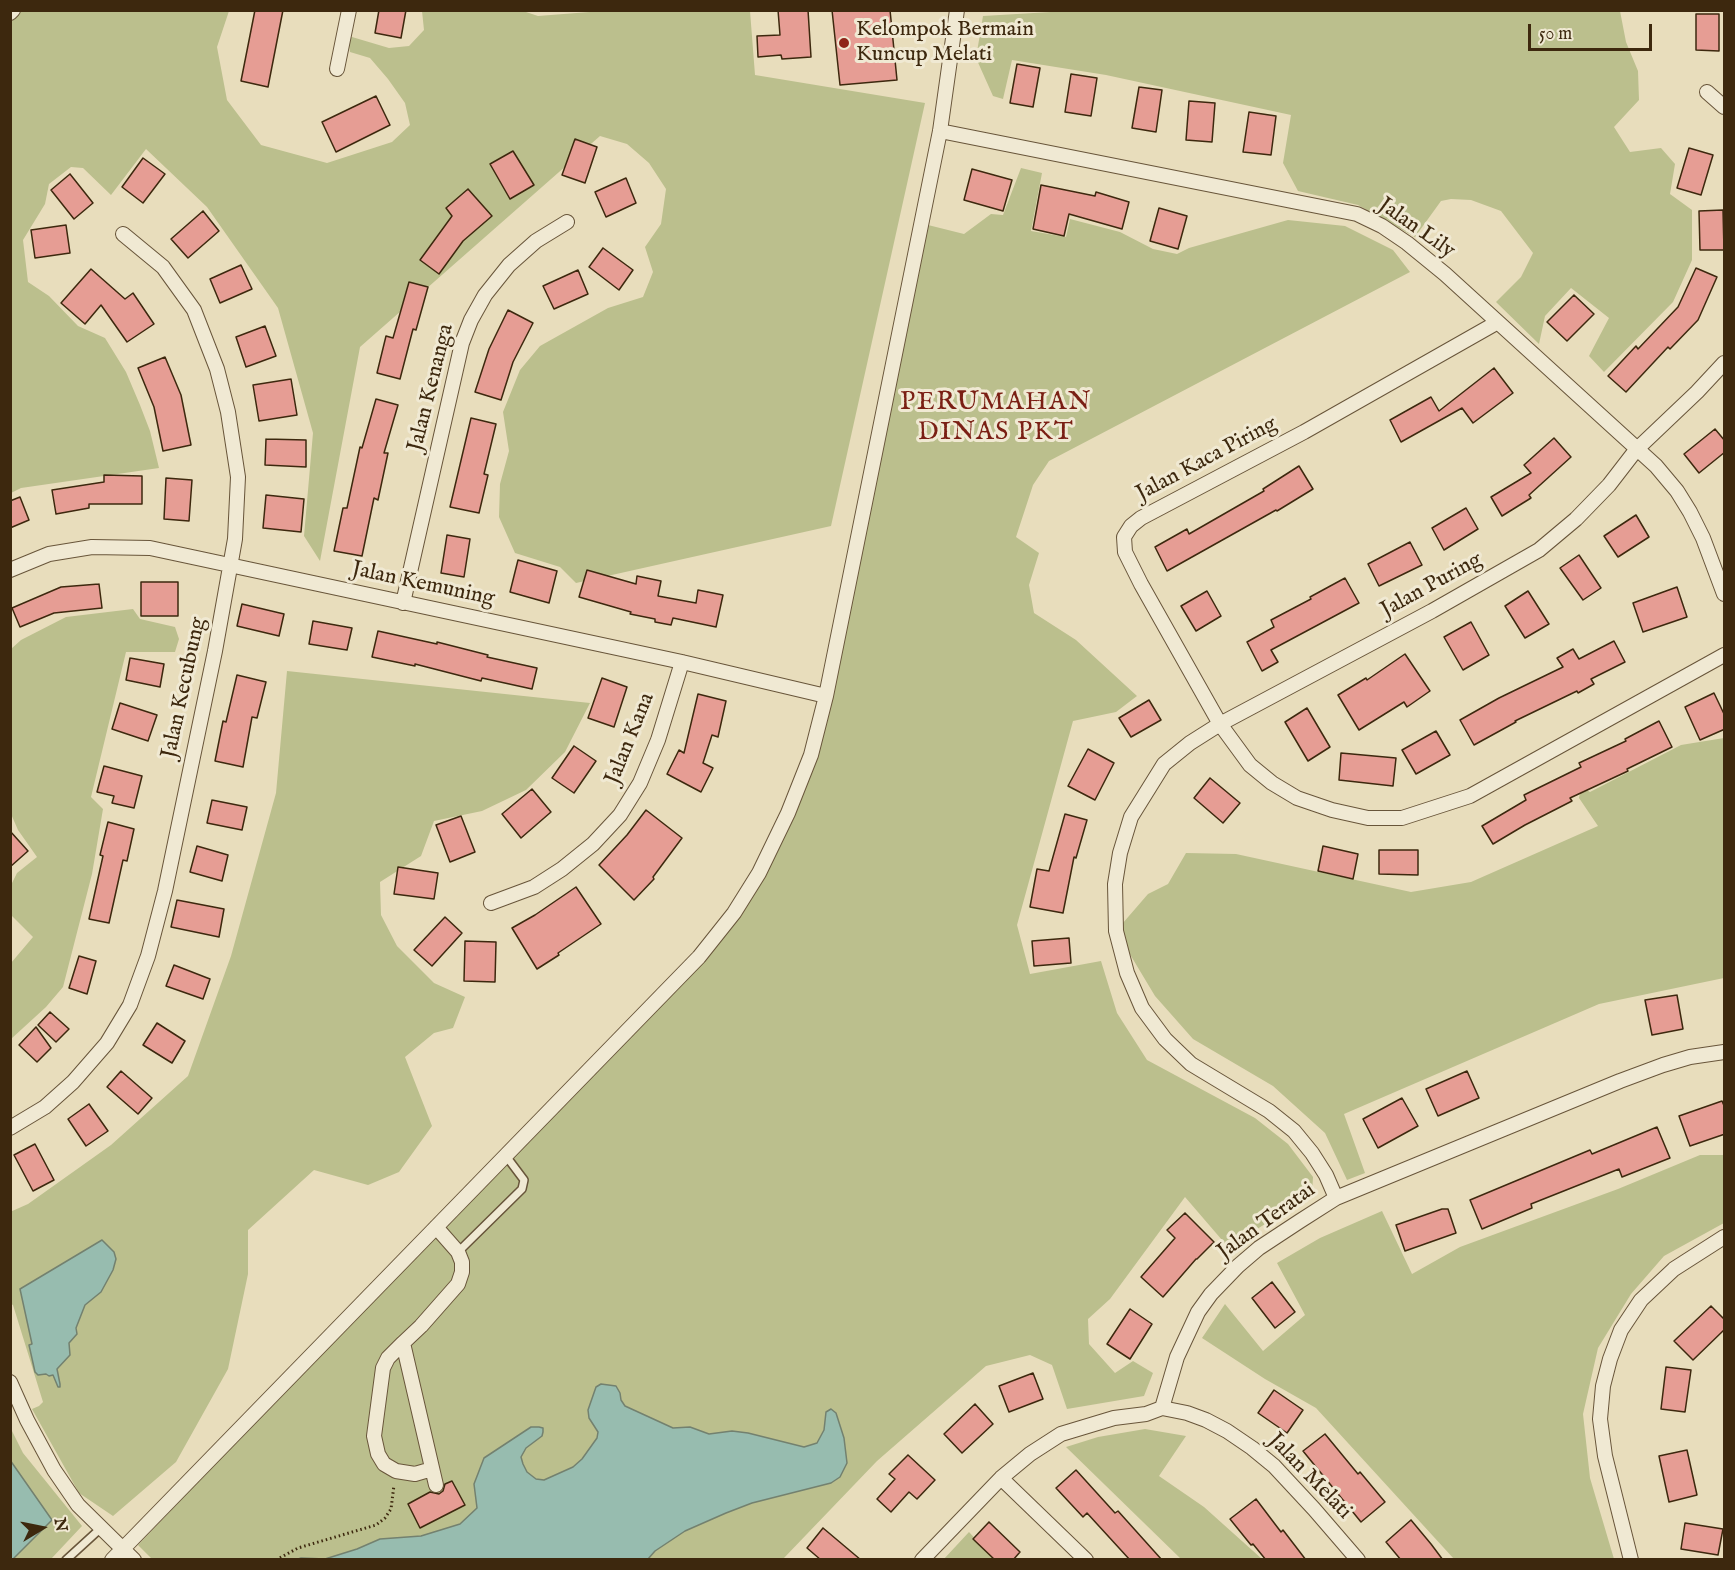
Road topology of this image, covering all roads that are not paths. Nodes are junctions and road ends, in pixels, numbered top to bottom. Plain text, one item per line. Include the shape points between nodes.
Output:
1 (349, 10) edge
2 (957, 10) edge
3 (337, 69) dead end
4 (1707, 92) dead end
5 (1725, 107) edge
6 (940, 131) junction
7 (567, 222) dead end
8 (123, 234) dead end
9 (1497, 322) junction
10 (1725, 363) edge
11 (1636, 450) junction
12 (231, 565) junction
13 (10, 570) edge
14 (1725, 594) edge
15 (404, 603) junction
16 (1725, 655) edge
17 (682, 662) junction
18 (826, 696) junction
19 (1220, 724) junction
20 (491, 903) dead end
21 (1725, 1052) edge
22 (10, 1128) edge
23 (506, 1155) junction
24 (1336, 1198) junction
25 (436, 1227) junction
26 (1725, 1237) edge
27 (458, 1252) junction
28 (403, 1343) junction
29 (10, 1382) edge
30 (1162, 1408) junction
31 (432, 1469) junction
32 (1001, 1478) junction
33 (436, 1485) dead end
34 (101, 1528) junction
35 (123, 1549) junction
36 (66, 1560) edge
37 (112, 1560) edge
38 (134, 1560) edge
39 (922, 1560) edge
40 (1086, 1560) edge
41 (1358, 1560) edge
42 (1631, 1560) edge

1 - 3 street
2 - 6 street
4 - 5 street
6 - 9 street, Jalan Lily via 1357,214 1407,243
6 - 18 street
7 - 15 street, Jalan Kenanga via 536,241 509,265 471,320 462,343
8 - 12 street, Jalan Kecubung via 163,267 194,310 218,369 238,477
9 - 11 street, Jalan Lily
9 - 19 street, Jalan Kaca Piring via 1131,526 1124,537 1125,552
10 - 11 street, Jalan Puring
11 - 14 street, Jalan Lily via 1656,466 1686,505
11 - 19 street, Jalan Puring via 1603,492 1539,550
12 - 13 street, Jalan Kemuning via 150,548 92,547 49,554
12 - 15 street, Jalan Kemuning
12 - 22 street, Jalan Kecubung via 165,891 130,1005 107,1043 74,1082 45,1107
15 - 17 street, Jalan Kemuning
16 - 19 street, Jalan Kaca Piring via 1470,796 1402,818 1368,818 1297,798 1250,765
17 - 18 street, Jalan Kemuning
17 - 20 street, Jalan Kana via 658,740 640,783 620,815 562,869 534,887
18 - 23 street via 811,754 788,813 734,913 699,957
19 - 24 street, Jalan Puring via 1164,764 1131,818 1115,884 1116,931 1127,973 1142,1008 1165,1039 1191,1064 1269,1111 1294,1131 1322,1167
21 - 24 street, Jalan Teratai via 1690,1057 1620,1081
23 - 25 street
23 - 27 lane via 524,1180 522,1189
24 - 30 street, Jalan Teratai via 1259,1248 1210,1294 1177,1357
25 - 27 street
25 - 35 street
26 - 42 street via 1674,1269 1641,1300 1621,1330 1610,1359 1600,1419 1605,1456
27 - 28 street via 462,1262 458,1284
28 - 31 street
28 - 31 street via 383,1368 374,1436 378,1454 384,1464 396,1471 415,1474
29 - 34 street via 54,1470
30 - 32 street via 1061,1434
30 - 41 street, Jalan Melati via 1206,1420 1252,1448
31 - 33 street
32 - 39 street
32 - 40 street
34 - 35 street
34 - 36 lane
35 - 37 street
35 - 38 street

